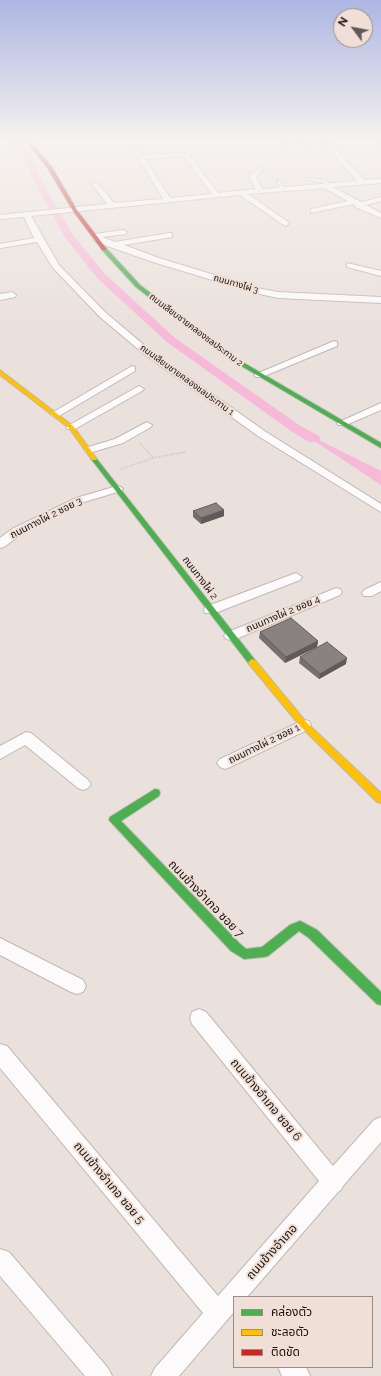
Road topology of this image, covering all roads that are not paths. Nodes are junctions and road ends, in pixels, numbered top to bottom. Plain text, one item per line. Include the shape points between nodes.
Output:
1 (70, 204) edge
2 (132, 204) edge
3 (258, 204) edge
4 (350, 204) edge
5 (358, 204) edge
6 (112, 206) joint
7 (73, 210) junction
8 (314, 211) dead end
9 (28, 215) junction
10 (381, 216) edge
11 (0, 218) edge
12 (285, 224) dead end
13 (123, 232) dead end
14 (169, 234) dead end
15 (96, 237) junction
16 (39, 239) junction
17 (113, 245) junction
18 (0, 246) edge
19 (350, 265) dead end
20 (381, 274) edge
21 (12, 295) dead end
22 (0, 297) edge
23 (381, 300) edge
24 (334, 344) dead end
25 (132, 369) dead end
26 (0, 372) edge
27 (259, 375) junction
28 (138, 389) dead end
29 (381, 406) edge
30 (56, 414) junction
31 (342, 423) junction
32 (147, 426) dead end
33 (71, 427) junction
34 (381, 446) edge
35 (89, 450) junction
36 (117, 489) junction
37 (381, 509) edge
38 (0, 544) edge
39 (296, 577) dead end
40 (381, 586) edge
41 (336, 592) dead end
42 (368, 593) dead end
43 (210, 610) junction
44 (231, 636) junction
45 (304, 725) junction
46 (0, 754) edge
47 (225, 764) dead end
48 (83, 784) dead end
49 (378, 792) edge
50 (155, 793) dead end
51 (0, 946) edge
52 (77, 986) dead end
53 (381, 1000) edge
54 (199, 1018) dead end
55 (0, 1053) edge
56 (381, 1127) edge
57 (334, 1182) junction
58 (1, 1260) dead end
59 (236, 1296) edge
60 (227, 1306) edge
61 (291, 1368) edge
62 (100, 1376) edge
63 (163, 1376) edge
64 (298, 1376) edge

1 - 7 street, ถนนเลียบชายคลองชลประทาน 2
2 - 6 street
3 - 12 street
4 - 8 street
5 - 10 street
6 - 7 street
7 - 9 street
7 - 15 street, ถนนเลียบชายคลองชลประทาน 2
9 - 11 street
9 - 16 street, ถนนเลียบชายคลองชลประทาน 1
13 - 15 street
14 - 17 street
15 - 17 street, ถนนทางไผ่ 3
15 - 27 street, ถนนเลียบชายคลองชลประทาน 2 via 138,286 230,357
16 - 18 street
16 - 37 street, ถนนเลียบชายคลองชลประทาน 1 via 56,266 87,299 147,352 262,434
17 - 23 street, ถนนทางไผ่ 3 via 278,295
19 - 20 street
21 - 22 street
24 - 27 street
25 - 30 street
26 - 30 street, ถนนทางไผ่ 2
27 - 31 street, ถนนเลียบชายคลองชลประทาน 2
28 - 33 street
29 - 31 street
30 - 33 street, ถนนทางไผ่ 2
31 - 34 street, ถนนเลียบชายคลองชลประทาน 2
32 - 35 street via 119,441
33 - 35 street, ถนนทางไผ่ 2
35 - 36 street, ถนนทางไผ่ 2
36 - 38 street, ถนนทางไผ่ 2 ซอย 3 via 80,500 16,532
36 - 43 street, ถนนทางไผ่ 2
39 - 43 street
40 - 42 street
41 - 44 street, ถนนทางไผ่ 2 ซอย 4
43 - 44 street, ถนนทางไผ่ 2
44 - 45 street, ถนนทางไผ่ 2
45 - 47 street, ถนนทางไผ่ 2 ซอย 1
45 - 49 street, ถนนทางไผ่ 2
46 - 48 street via 26,737
50 - 53 street, ถนนข้างอำเภอ ซอย 7 via 114,820 235,947 244,954 264,952 300,926 314,934
51 - 52 street
54 - 57 street, ถนนข้างอำเภอ ซอย 6
55 - 60 street, ถนนข้างอำเภอ ซอย 5
56 - 57 street, ถนนข้างอำเภอ
57 - 59 street, ถนนข้างอำเภอ
58 - 62 street
60 - 63 street, ถนนข้างอำเภอ
61 - 64 street

